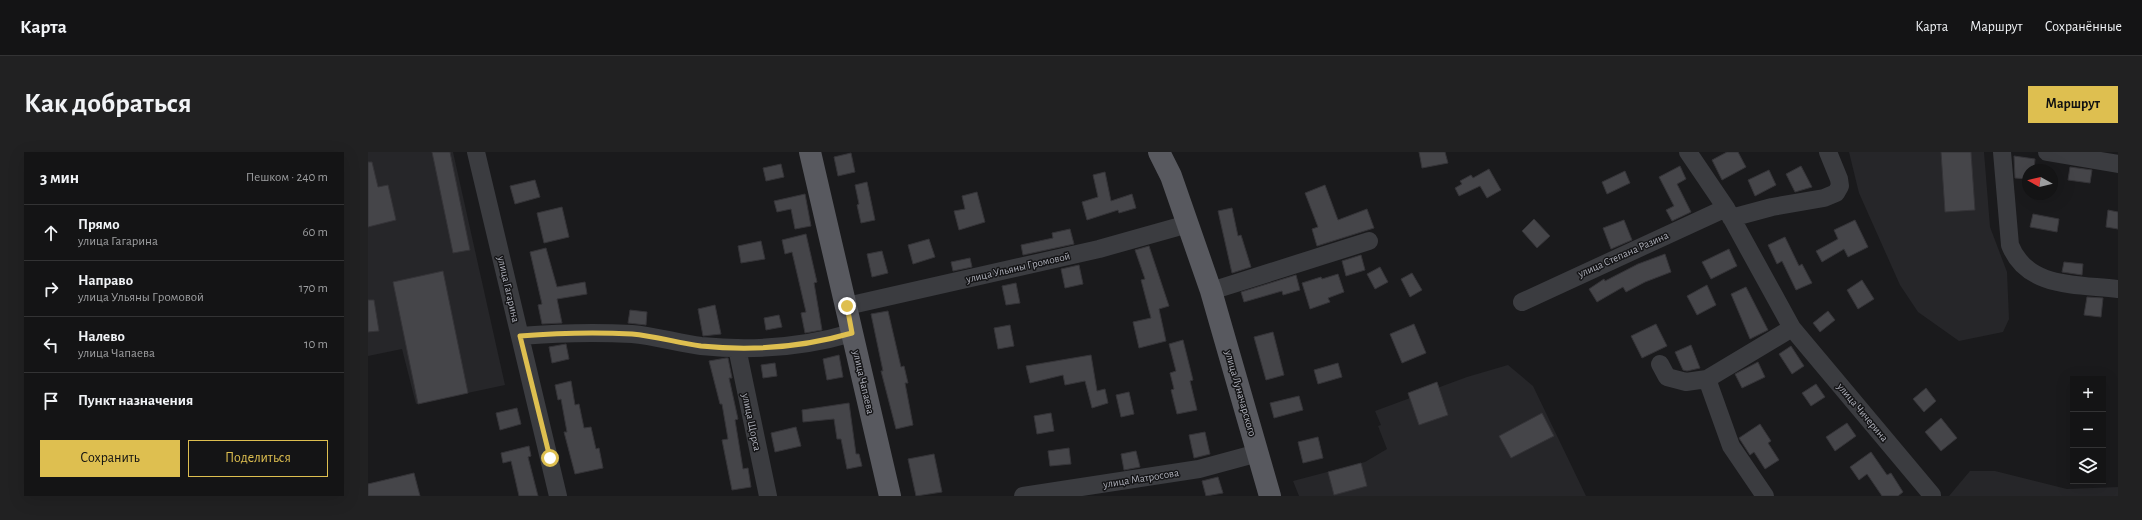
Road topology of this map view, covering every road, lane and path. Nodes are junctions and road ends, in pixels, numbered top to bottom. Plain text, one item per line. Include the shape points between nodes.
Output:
1 (476, 152) edge
2 (810, 152) edge
3 (1159, 152) edge
4 (1688, 152) edge
5 (1828, 152) edge
6 (2002, 152) edge
7 (2046, 152) edge
8 (2118, 164) edge
9 (1728, 213) junction
10 (1188, 224) junction
11 (1369, 241) dead end
12 (2118, 289) edge
13 (1211, 291) junction
14 (1522, 302) dead end
15 (847, 306) junction
16 (1792, 328) junction
17 (852, 333) junction
18 (520, 336) junction
19 (737, 348) junction
20 (1660, 364) dead end
21 (1707, 379) junction
22 (1258, 453) junction
23 (558, 496) edge
24 (768, 496) edge
25 (890, 496) edge
26 (1023, 496) edge
27 (1270, 496) edge
28 (1765, 496) edge
29 (1930, 496) edge

1 - 18 street, улица Гагарина
2 - 15 main road, улица Чапаева
3 - 10 main road, улица Луначарского via 1172,176
4 - 9 street, улица Чичерина
5 - 9 street, улица Степана Разина via 1839,179 1840,186 1836,193 1824,198
6 - 12 street via 2010,245 2015,259 2030,273 2051,281
7 - 8 street
9 - 14 street, улица Степана Разина
9 - 16 street, улица Чичерина
10 - 13 main road, улица Луначарского
10 - 15 street, улица Ульяны Громовой via 1099,249
11 - 13 street
13 - 22 main road, улица Луначарского
15 - 17 main road, улица Чапаева
16 - 21 street
16 - 29 street, улица Чичерина via 1932,495
17 - 19 street via 824,341
17 - 25 main road, улица Чапаева
18 - 19 street via 574,332 634,334 701,346
18 - 23 street, улица Гагарина
19 - 24 street, улица Щорса
20 - 21 street via 1667,377 1686,382
21 - 28 street via 1730,446
22 - 26 street, улица Матросова via 1198,469
22 - 27 main road, улица Луначарского

